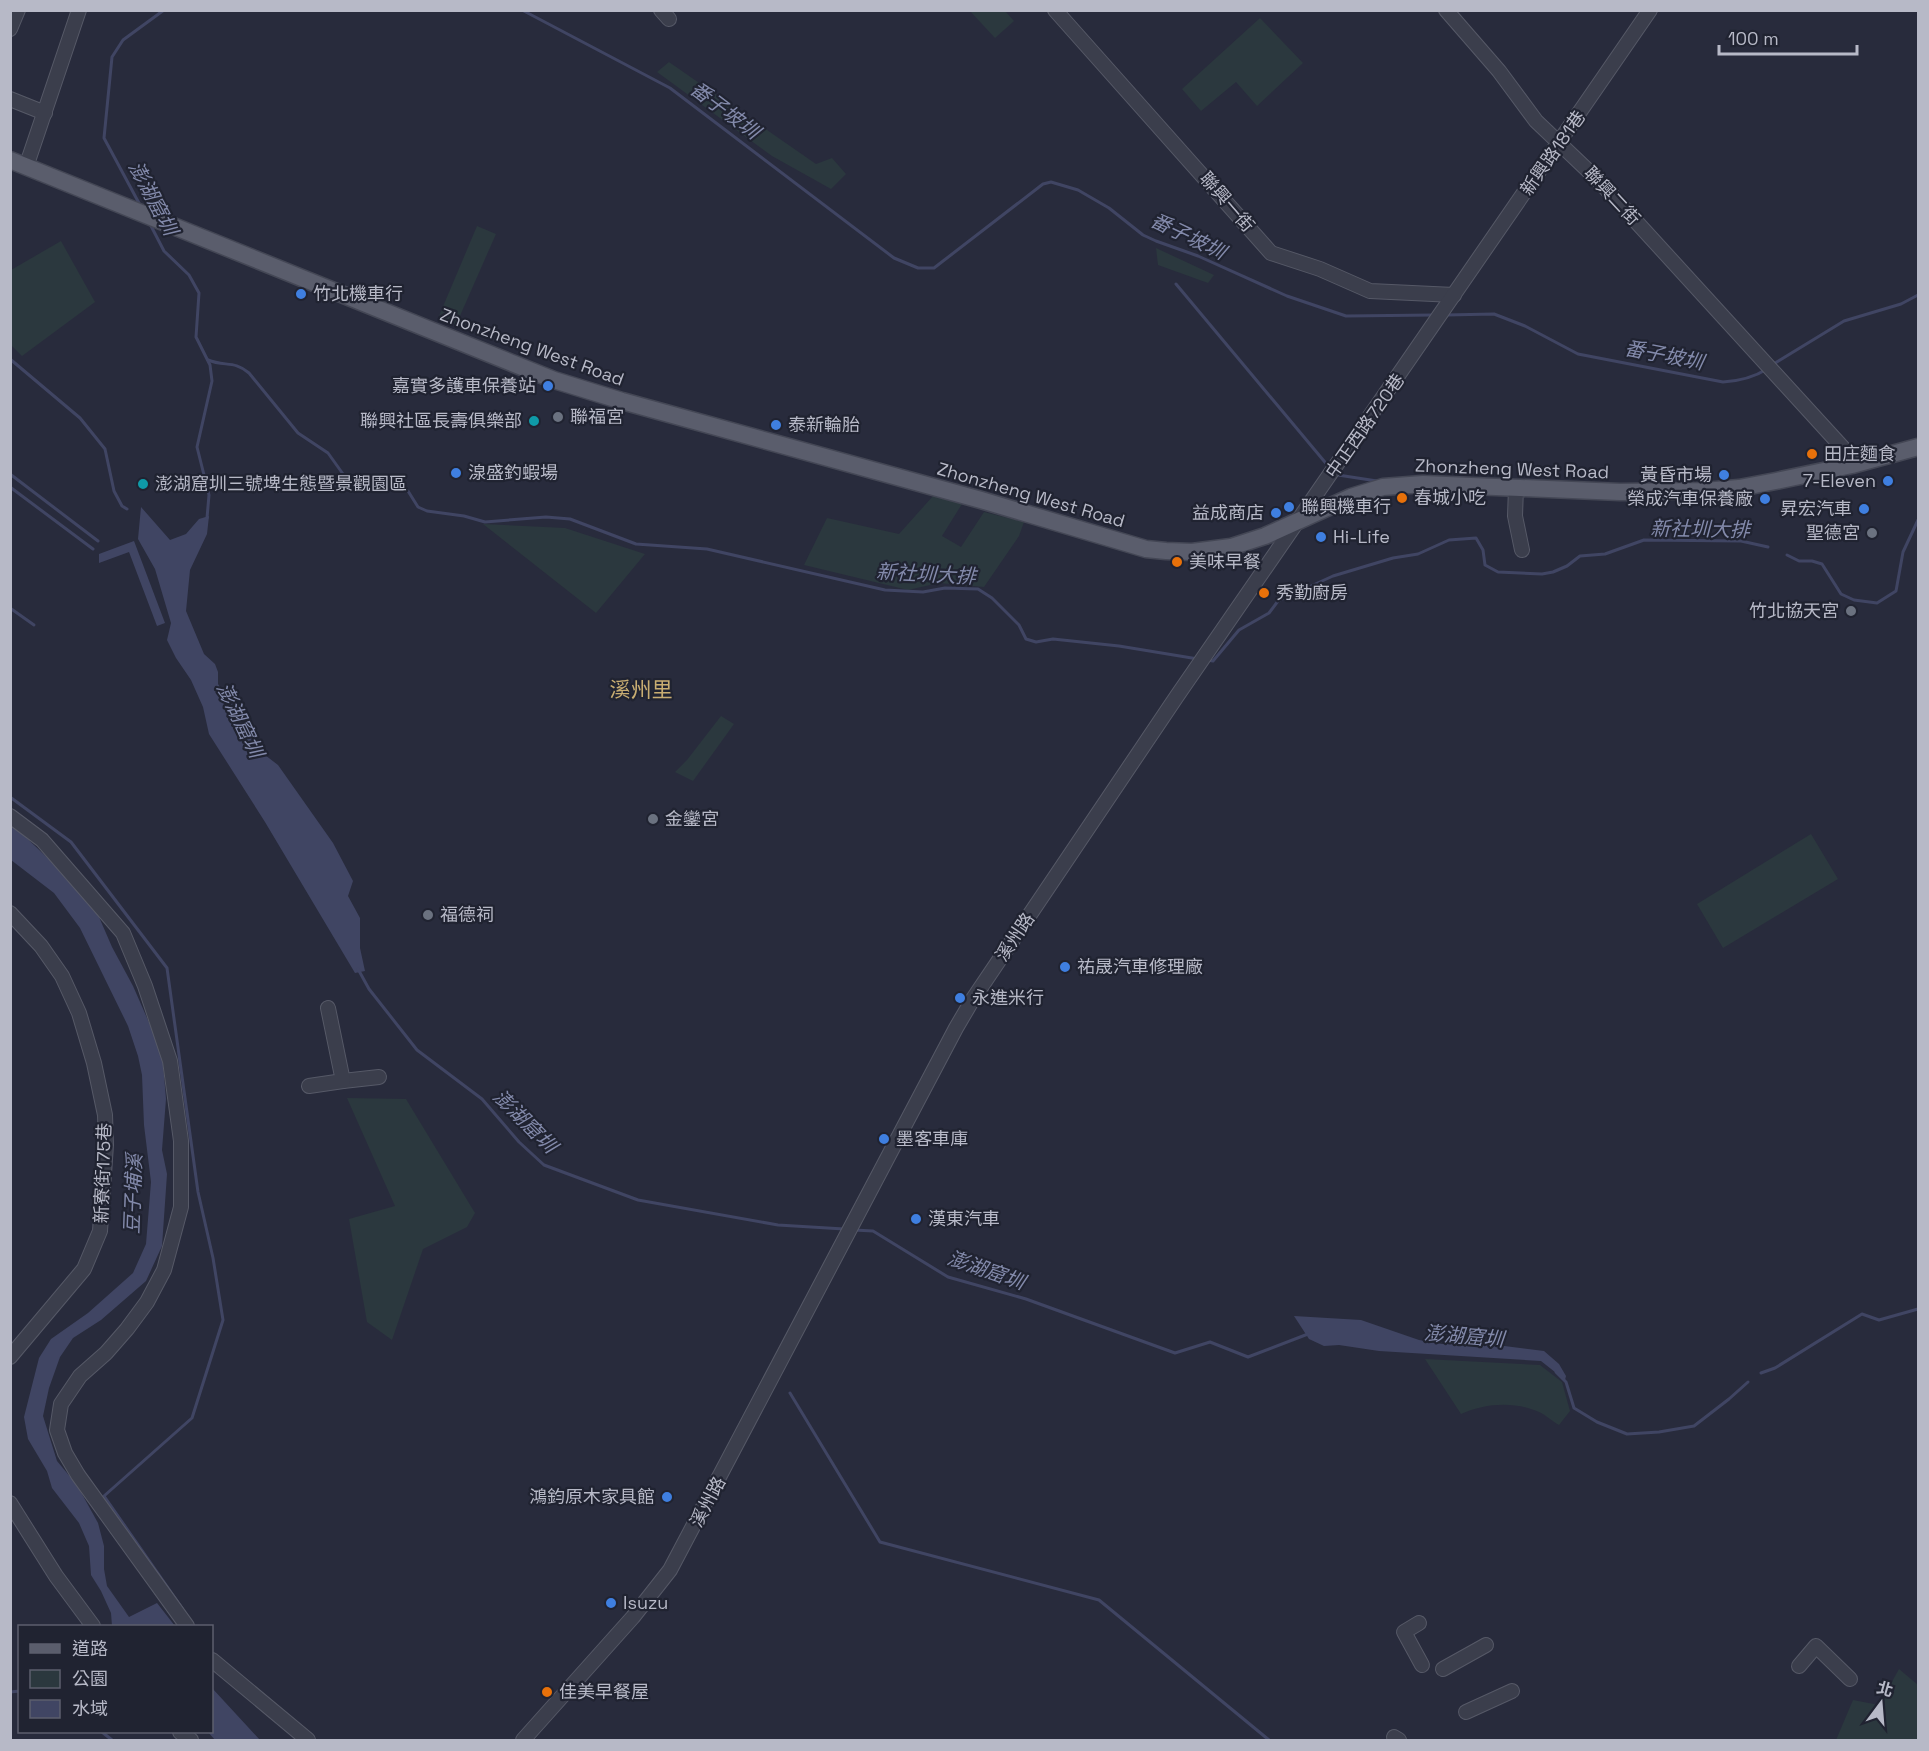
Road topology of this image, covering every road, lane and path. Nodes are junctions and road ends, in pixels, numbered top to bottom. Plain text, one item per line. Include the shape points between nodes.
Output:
1 (18, 10) edge
2 (79, 10) edge
3 (1055, 10) edge
4 (1446, 10) edge
5 (1650, 10) edge
6 (10, 29) edge
7 (10, 99) edge
8 (45, 113) junction
9 (1560, 142) junction
10 (10, 160) edge
11 (27, 167) junction
12 (1454, 295) junction
13 (1431, 330) joint
14 (1918, 447) edge
15 (1852, 465) junction
16 (1516, 488) junction
17 (1298, 521) junction
18 (1522, 550) dead end
19 (10, 816) edge
20 (10, 912) edge
21 (328, 1008) dead end
22 (379, 1077) dead end
23 (343, 1082) junction
24 (309, 1086) dead end
25 (10, 1357) edge
26 (10, 1503) edge
27 (1419, 1623) dead end
28 (92, 1625) edge
29 (186, 1625) edge
30 (1486, 1645) dead end
31 (213, 1661) edge
32 (1422, 1665) dead end
33 (1799, 1666) dead end
34 (1443, 1669) dead end
35 (1850, 1678) dead end
36 (1512, 1691) dead end
37 (1466, 1712) dead end
38 (308, 1740) edge
39 (523, 1740) edge

1 - 6 street
2 - 8 street
3 - 12 street, 聯興一街 via 1271,253 1370,291
4 - 9 street, 聯興二街 via 1536,121
5 - 9 street, 新興路181巷
7 - 8 street
8 - 11 street
9 - 12 street, 新興路181巷
9 - 15 street, 聯興二街 via 1843,448
10 - 11 main road
11 - 17 main road, Zhonzheng West Road via 554,380 1146,549 1192,552 1231,547
12 - 13 street, 新興路181巷
13 - 17 street, 中正西路720巷
14 - 15 main road, Zhonzheng West Road
15 - 16 main road, Zhonzheng West Road via 1739,488 1704,491
16 - 17 main road, Zhonzheng West Road via 1423,484 1383,487
16 - 18 street via 1515,516
17 - 39 street, 溪州路 via 973,999 670,1570
19 - 29 street via 42,840 123,933 170,1060 181,1141 181,1207 164,1270 127,1329 80,1376 61,1404 57,1430 78,1475
20 - 25 street, 新寮街175巷 via 62,976 79,1013 105,1115 106,1145 100,1232 84,1269
21 - 23 street
22 - 23 street
23 - 24 street
26 - 28 street
27 - 32 street via 1404,1632
30 - 34 street
31 - 38 street
33 - 35 street via 1816,1647
36 - 37 street

